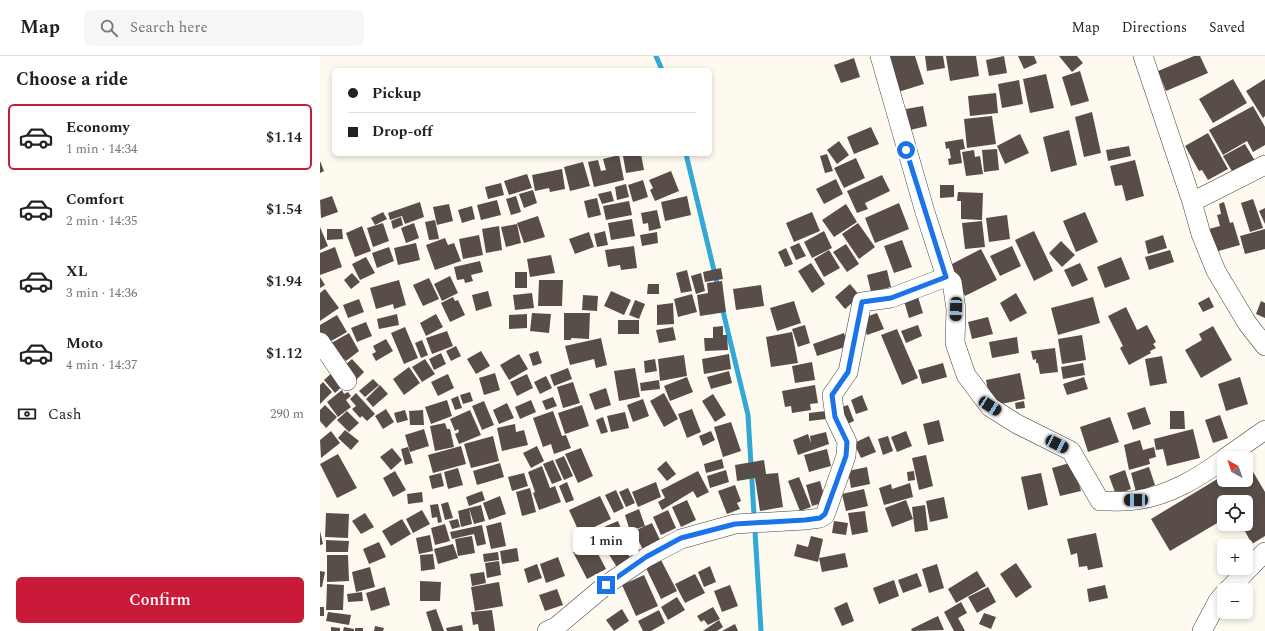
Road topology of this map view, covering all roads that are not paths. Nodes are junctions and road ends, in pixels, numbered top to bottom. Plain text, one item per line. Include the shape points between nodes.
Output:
1 (880, 56) edge
2 (1143, 56) edge
3 (1265, 166) edge
4 (1192, 202) junction
5 (946, 277) junction
6 (320, 342) edge
7 (1265, 346) edge
8 (347, 381) dead end
9 (1265, 430) edge
10 (1235, 451) edge
11 (1217, 464) edge
12 (1265, 552) edge
13 (1235, 583) edge
14 (1217, 603) edge
15 (547, 631) edge
16 (1202, 631) edge

1 - 5 street
2 - 4 street
3 - 4 street
4 - 7 street via 1201,234 1216,271
5 - 11 street via 952,282 956,309 955,344 966,375 990,406 1017,424 1071,451 1100,501 1136,500 1161,495 1201,476
5 - 15 street via 891,298 862,302 848,372 832,395 835,417 847,442 846,456 825,514 820,518 805,520 735,524 681,538 646,557 606,585 556,627
6 - 8 street
9 - 10 street
12 - 13 street
14 - 16 street

